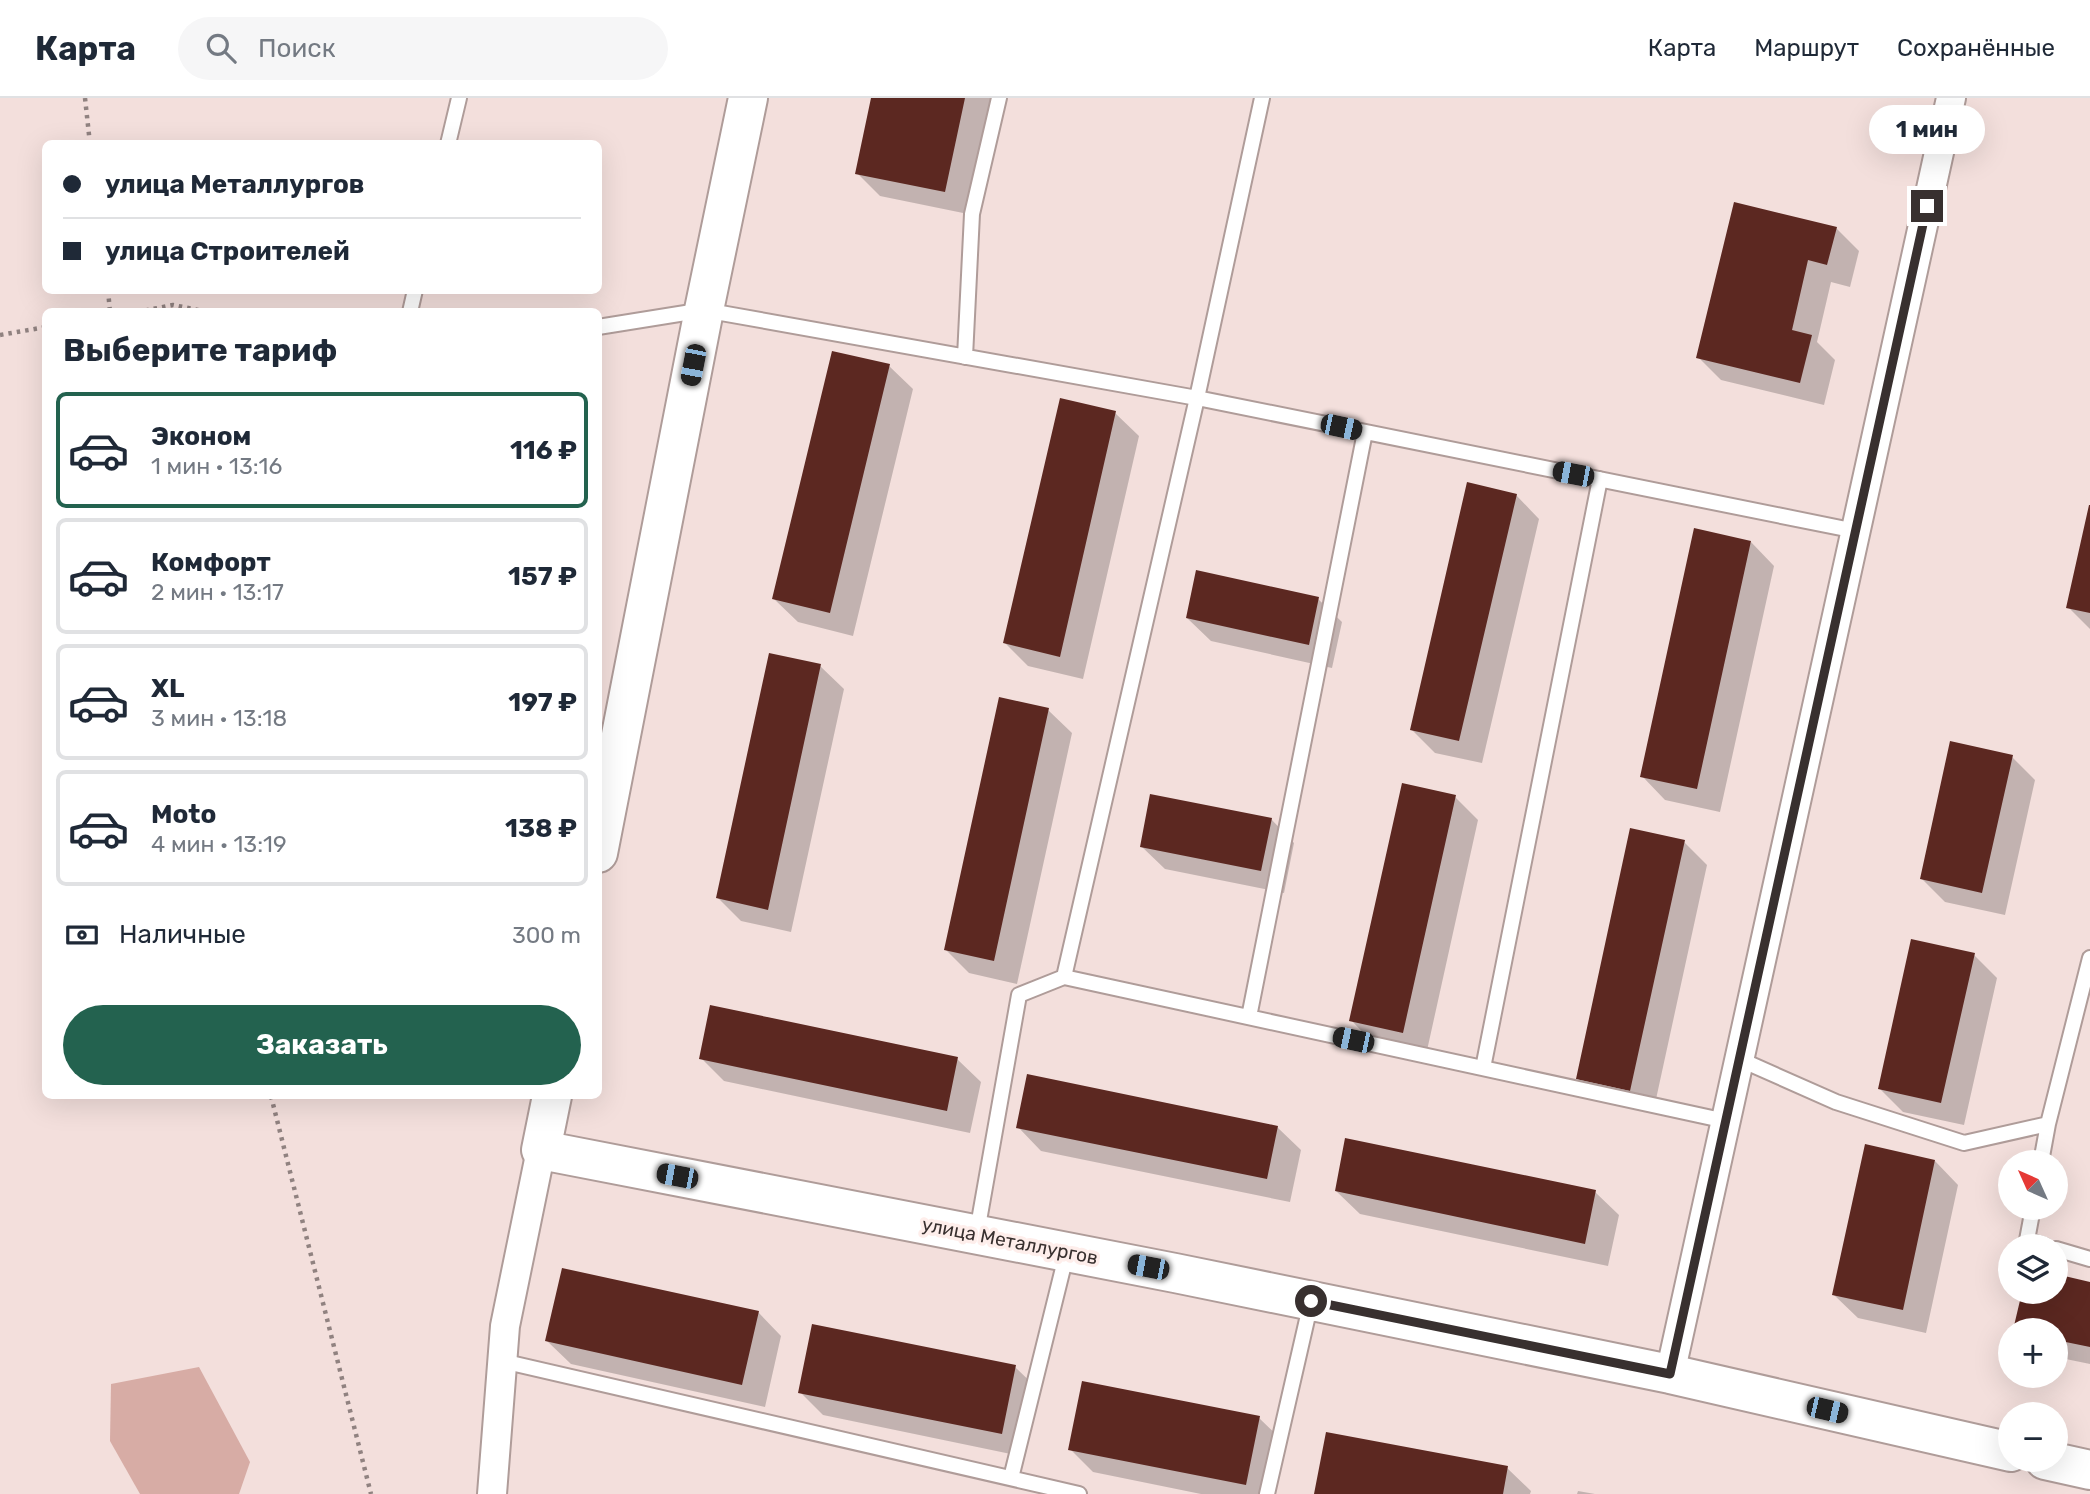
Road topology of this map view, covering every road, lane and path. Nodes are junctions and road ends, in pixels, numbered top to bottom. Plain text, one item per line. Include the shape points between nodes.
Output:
1 (85, 98) edge
2 (459, 98) edge
3 (748, 98) edge
4 (999, 98) edge
5 (1262, 98) edge
6 (1946, 99) edge
7 (90, 140) edge
8 (450, 140) edge
9 (158, 308) edge
10 (188, 308) edge
11 (704, 310) junction
12 (602, 326) edge
13 (42, 328) edge
14 (0, 335) edge
15 (965, 357) junction
16 (1197, 398) junction
17 (1365, 432) junction
18 (1600, 479) junction
19 (1856, 531) junction
20 (602, 833) edge
21 (2090, 958) edge
22 (1064, 977) junction
23 (1249, 1017) junction
24 (1739, 1059) junction
25 (1483, 1068) junction
26 (272, 1099) edge
27 (551, 1099) edge
28 (1726, 1121) junction
29 (2048, 1124) junction
30 (541, 1150) junction
31 (2043, 1150) edge
32 (976, 1234) junction
33 (1067, 1252) junction
34 (2068, 1253) edge
35 (2090, 1259) edge
36 (1311, 1301) junction
37 (502, 1361) junction
38 (1670, 1374) junction
39 (1998, 1449) edge
40 (2068, 1465) edge
41 (2090, 1470) edge
42 (1011, 1478) junction
43 (371, 1494) edge
44 (492, 1494) edge
45 (1079, 1494) edge
46 (1267, 1494) edge

1 - 7 path
2 - 8 lane
3 - 11 main road
4 - 15 lane via 972,214
5 - 16 lane
6 - 19 street
9 - 10 path
11 - 12 lane
11 - 15 lane
11 - 20 main road
13 - 14 path
15 - 16 lane
16 - 17 lane
16 - 22 lane
17 - 18 lane
17 - 23 lane
18 - 19 lane
18 - 25 lane
19 - 24 street
21 - 29 lane
22 - 23 lane
22 - 32 lane via 1019,995
23 - 25 lane
24 - 28 street
24 - 29 lane via 1836,1102 1964,1143
25 - 28 lane
26 - 43 path
27 - 30 main road
28 - 38 street
29 - 31 lane
30 - 32 main road, улица Металлургов
30 - 37 street
32 - 33 main road, улица Металлургов
33 - 36 main road, улица Металлургов
33 - 42 lane
34 - 35 lane
36 - 38 main road, улица Металлургов
36 - 46 lane
37 - 42 lane
37 - 44 street
38 - 39 main road, улица Металлургов
40 - 41 main road
42 - 45 lane

